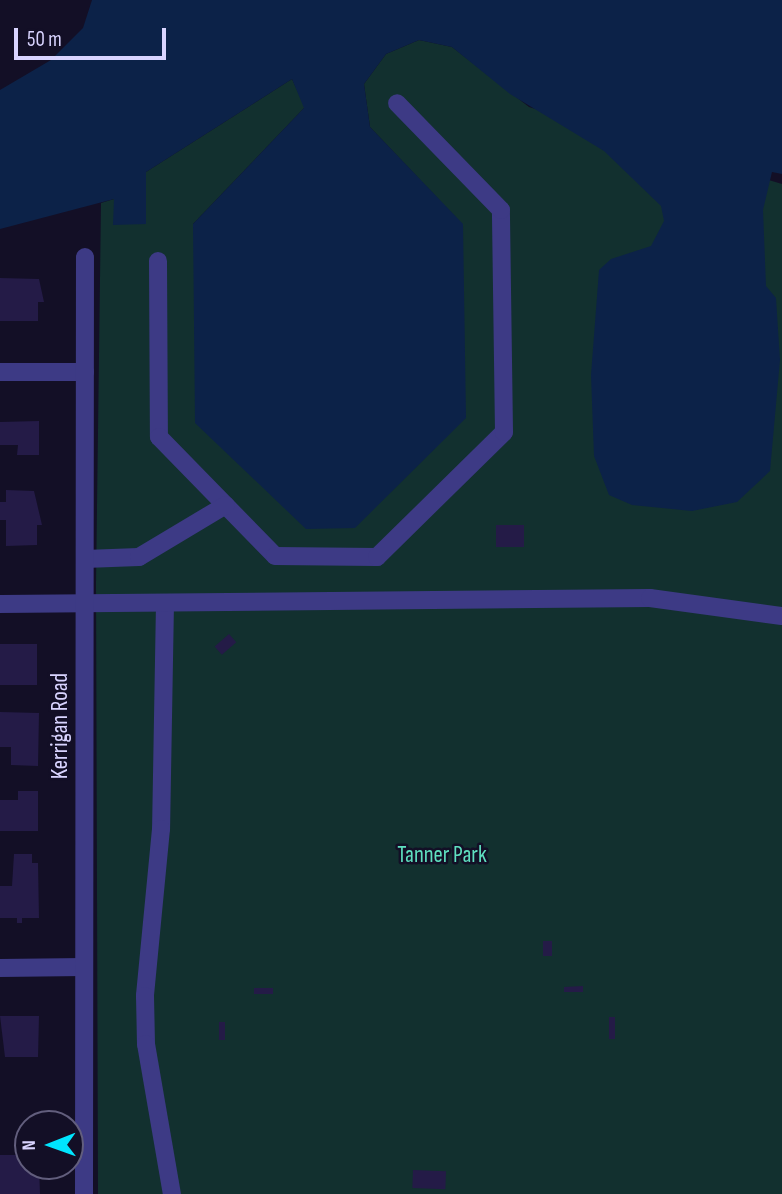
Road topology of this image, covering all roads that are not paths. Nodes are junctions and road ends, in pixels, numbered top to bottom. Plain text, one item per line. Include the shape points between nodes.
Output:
1 (397, 103) dead end
2 (85, 257) dead end
3 (158, 261) dead end
4 (0, 372) edge
5 (85, 372) junction
6 (226, 505) junction
7 (85, 559) junction
8 (165, 603) junction
9 (0, 604) edge
10 (85, 604) junction
11 (782, 616) edge
12 (84, 967) junction
13 (0, 968) edge
14 (83, 1194) edge
15 (172, 1194) edge

1 - 6 street via 501,210 504,432 377,557 275,556
2 - 5 street, Kerrigan Road
3 - 6 street via 159,437
4 - 5 street
5 - 7 street, Kerrigan Road
6 - 7 street via 139,557
7 - 10 street, Kerrigan Road
8 - 10 street
8 - 11 street via 650,598
8 - 15 street via 161,829 145,996 146,1044
9 - 10 street
10 - 12 street, Kerrigan Road
12 - 13 street
12 - 14 street, Kerrigan Road

